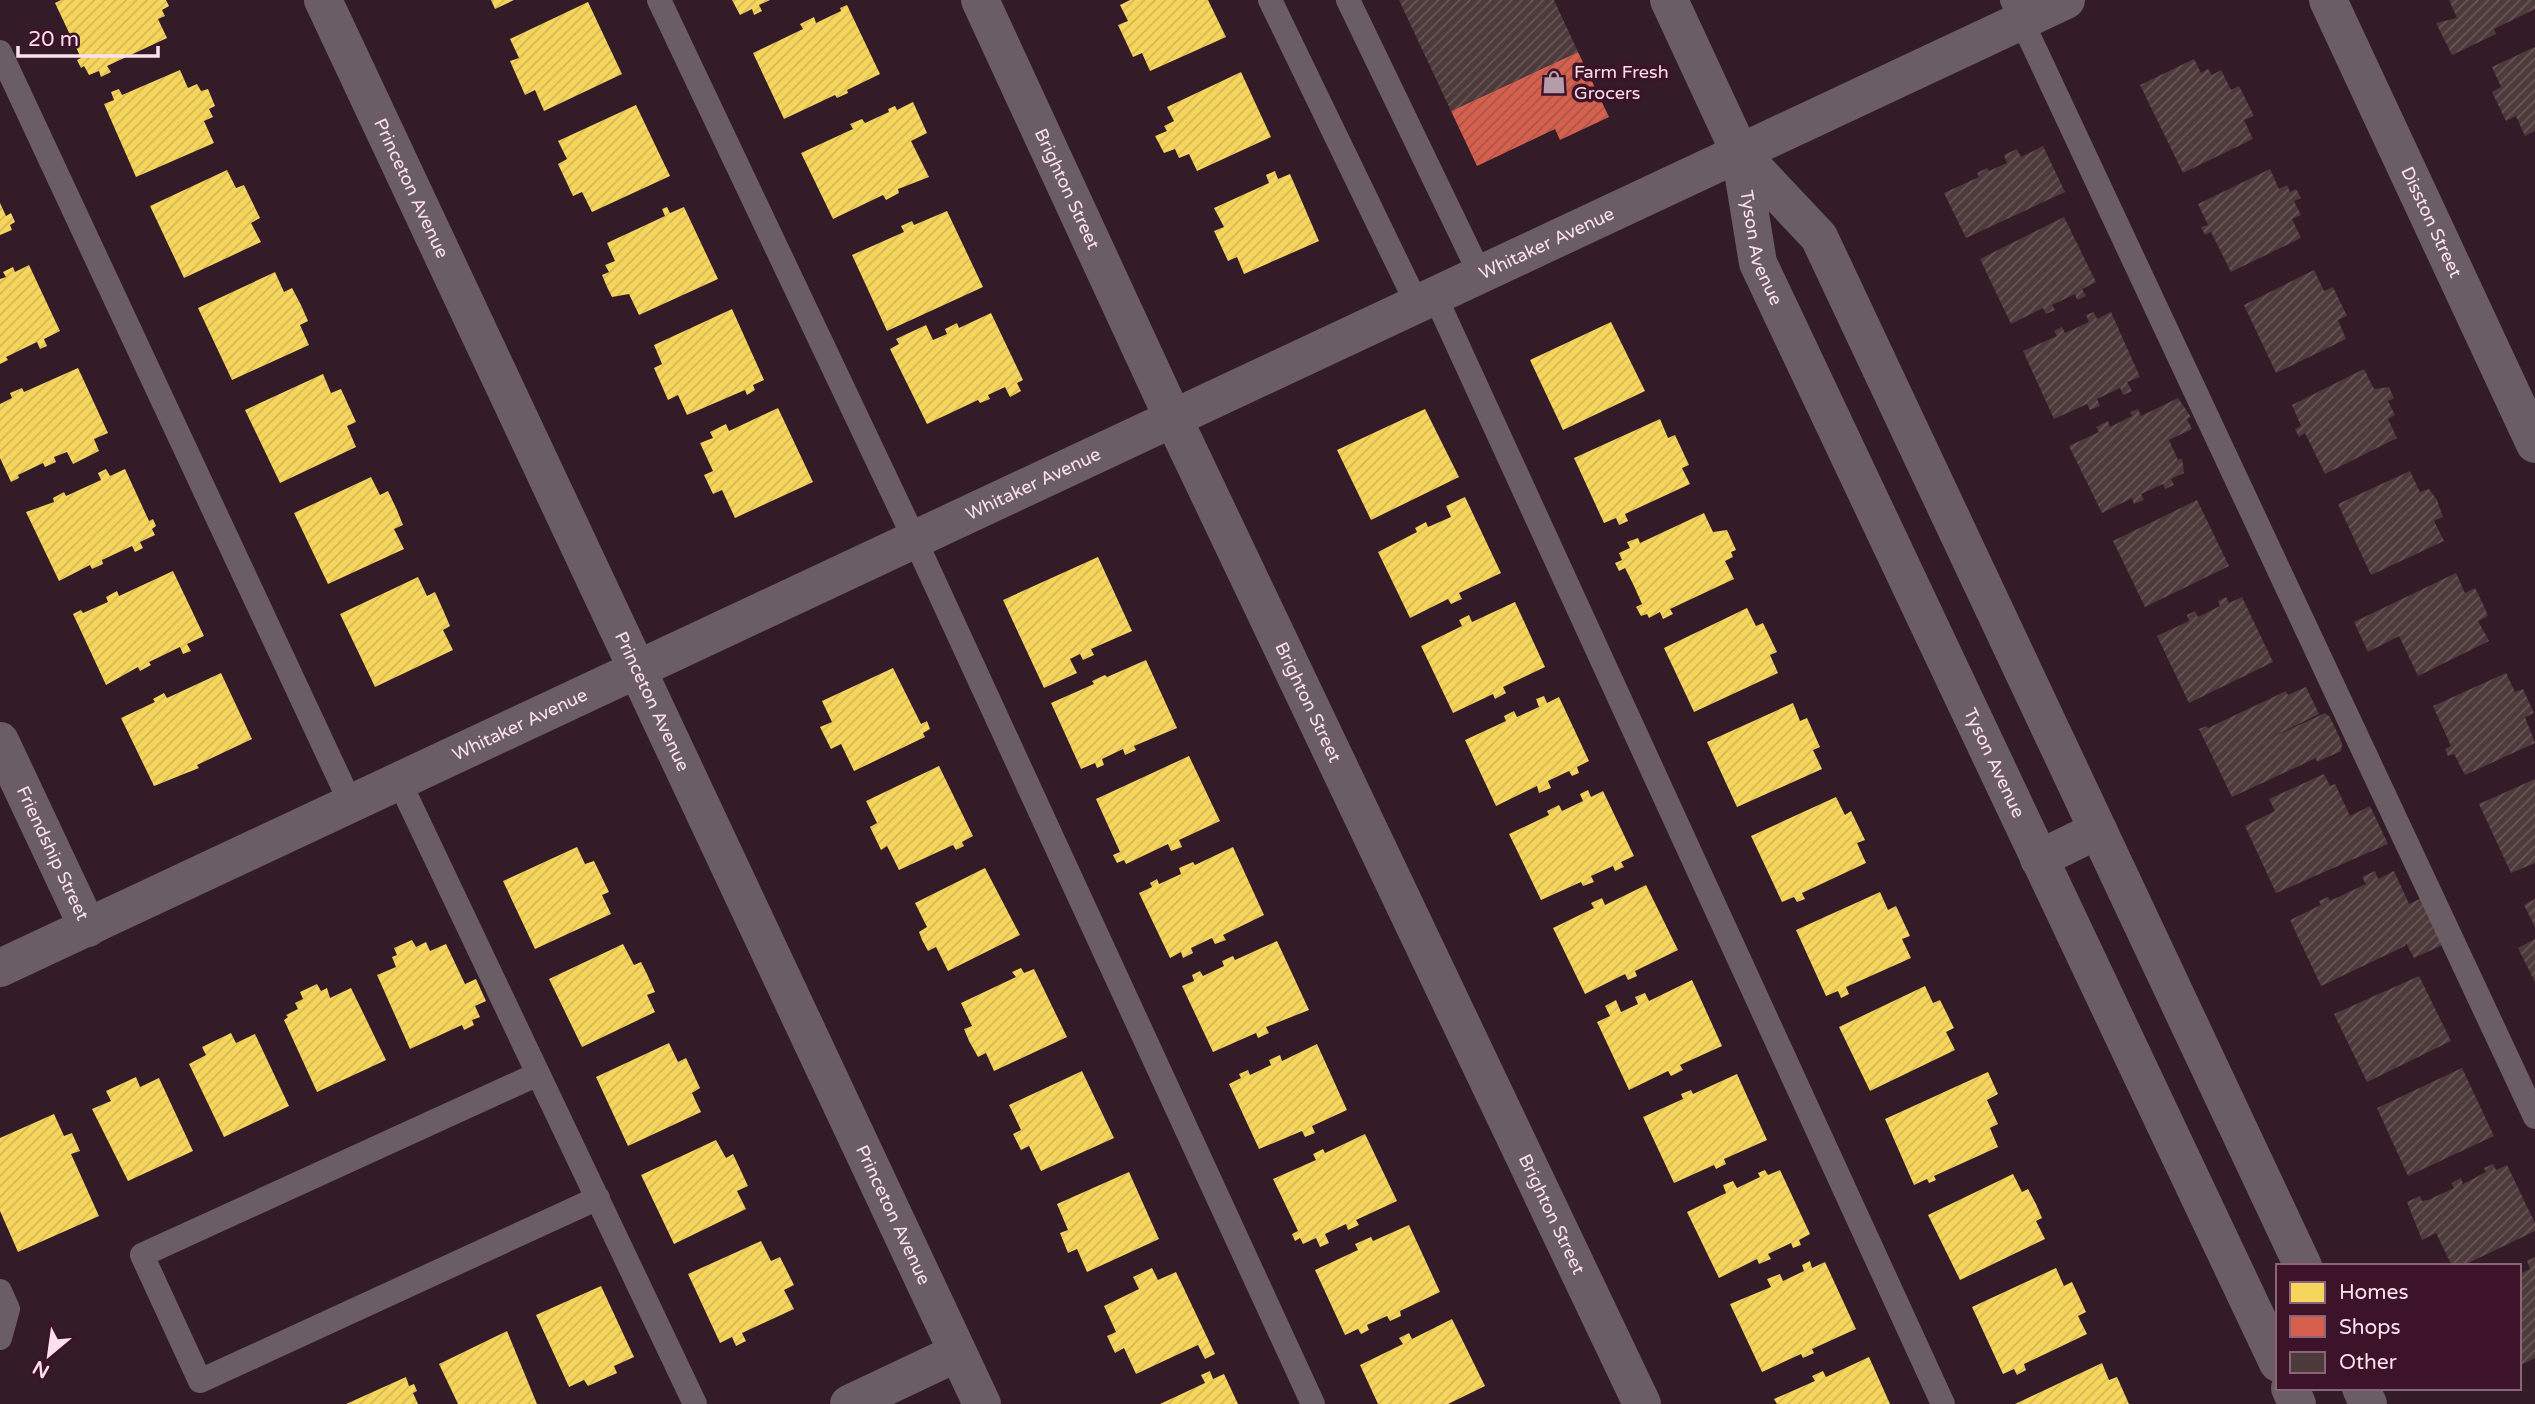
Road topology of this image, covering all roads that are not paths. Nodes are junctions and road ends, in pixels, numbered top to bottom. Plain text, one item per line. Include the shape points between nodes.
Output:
1 (323, 0) edge
2 (659, 0) edge
3 (980, 0) edge
4 (1270, 0) edge
5 (1349, 0) edge
6 (1669, 0) edge
7 (2066, 0) edge
8 (2328, 0) edge
9 (2017, 10) edge
10 (0, 52) edge
11 (1740, 153) junction
12 (1480, 274) junction
13 (1426, 300) junction
14 (1174, 418) junction
15 (2535, 444) edge
16 (915, 540) junction
17 (636, 670) junction
18 (0, 741) edge
19 (399, 781) junction
20 (351, 804) junction
21 (2098, 830) junction
22 (2039, 859) junction
23 (88, 928) junction
24 (0, 968) edge
25 (538, 1074) junction
26 (2535, 1117) edge
27 (597, 1198) junction
28 (2302, 1264) edge
29 (0, 1291) edge
30 (0, 1338) edge
31 (957, 1353) junction
32 (2276, 1359) edge
33 (695, 1404) edge
34 (849, 1404) edge
35 (982, 1404) edge
36 (1313, 1404) edge
37 (1642, 1404) edge
38 (1943, 1404) edge

1 - 17 street, Princeton Avenue
2 - 16 lane
3 - 14 street, Brighton Street
4 - 13 lane
5 - 12 lane
6 - 11 street, Tyson Avenue
7 - 9 street, Whitaker Avenue
8 - 15 street, Disston Street
9 - 11 street, Whitaker Avenue
9 - 26 lane
10 - 20 lane
11 - 12 street, Whitaker Avenue
11 - 21 street, Tyson Avenue via 1819,237
11 - 22 street, Tyson Avenue via 1758,263
12 - 13 street, Whitaker Avenue
13 - 14 street, Whitaker Avenue
13 - 38 lane
14 - 16 street, Whitaker Avenue
14 - 37 street, Brighton Street
16 - 17 street, Whitaker Avenue
16 - 36 lane
17 - 19 street, Whitaker Avenue
17 - 31 street, Princeton Avenue
18 - 23 street, Friendship Street
19 - 20 street, Whitaker Avenue
19 - 25 lane
20 - 23 street, Whitaker Avenue
21 - 22 street
21 - 28 street, Tyson Avenue
22 - 32 street, Tyson Avenue
23 - 24 street, Whitaker Avenue
25 - 27 lane
25 - 27 lane via 142,1255 200,1381
27 - 33 lane
29 - 30 lane via 8,1309
31 - 34 street
31 - 35 street, Princeton Avenue

